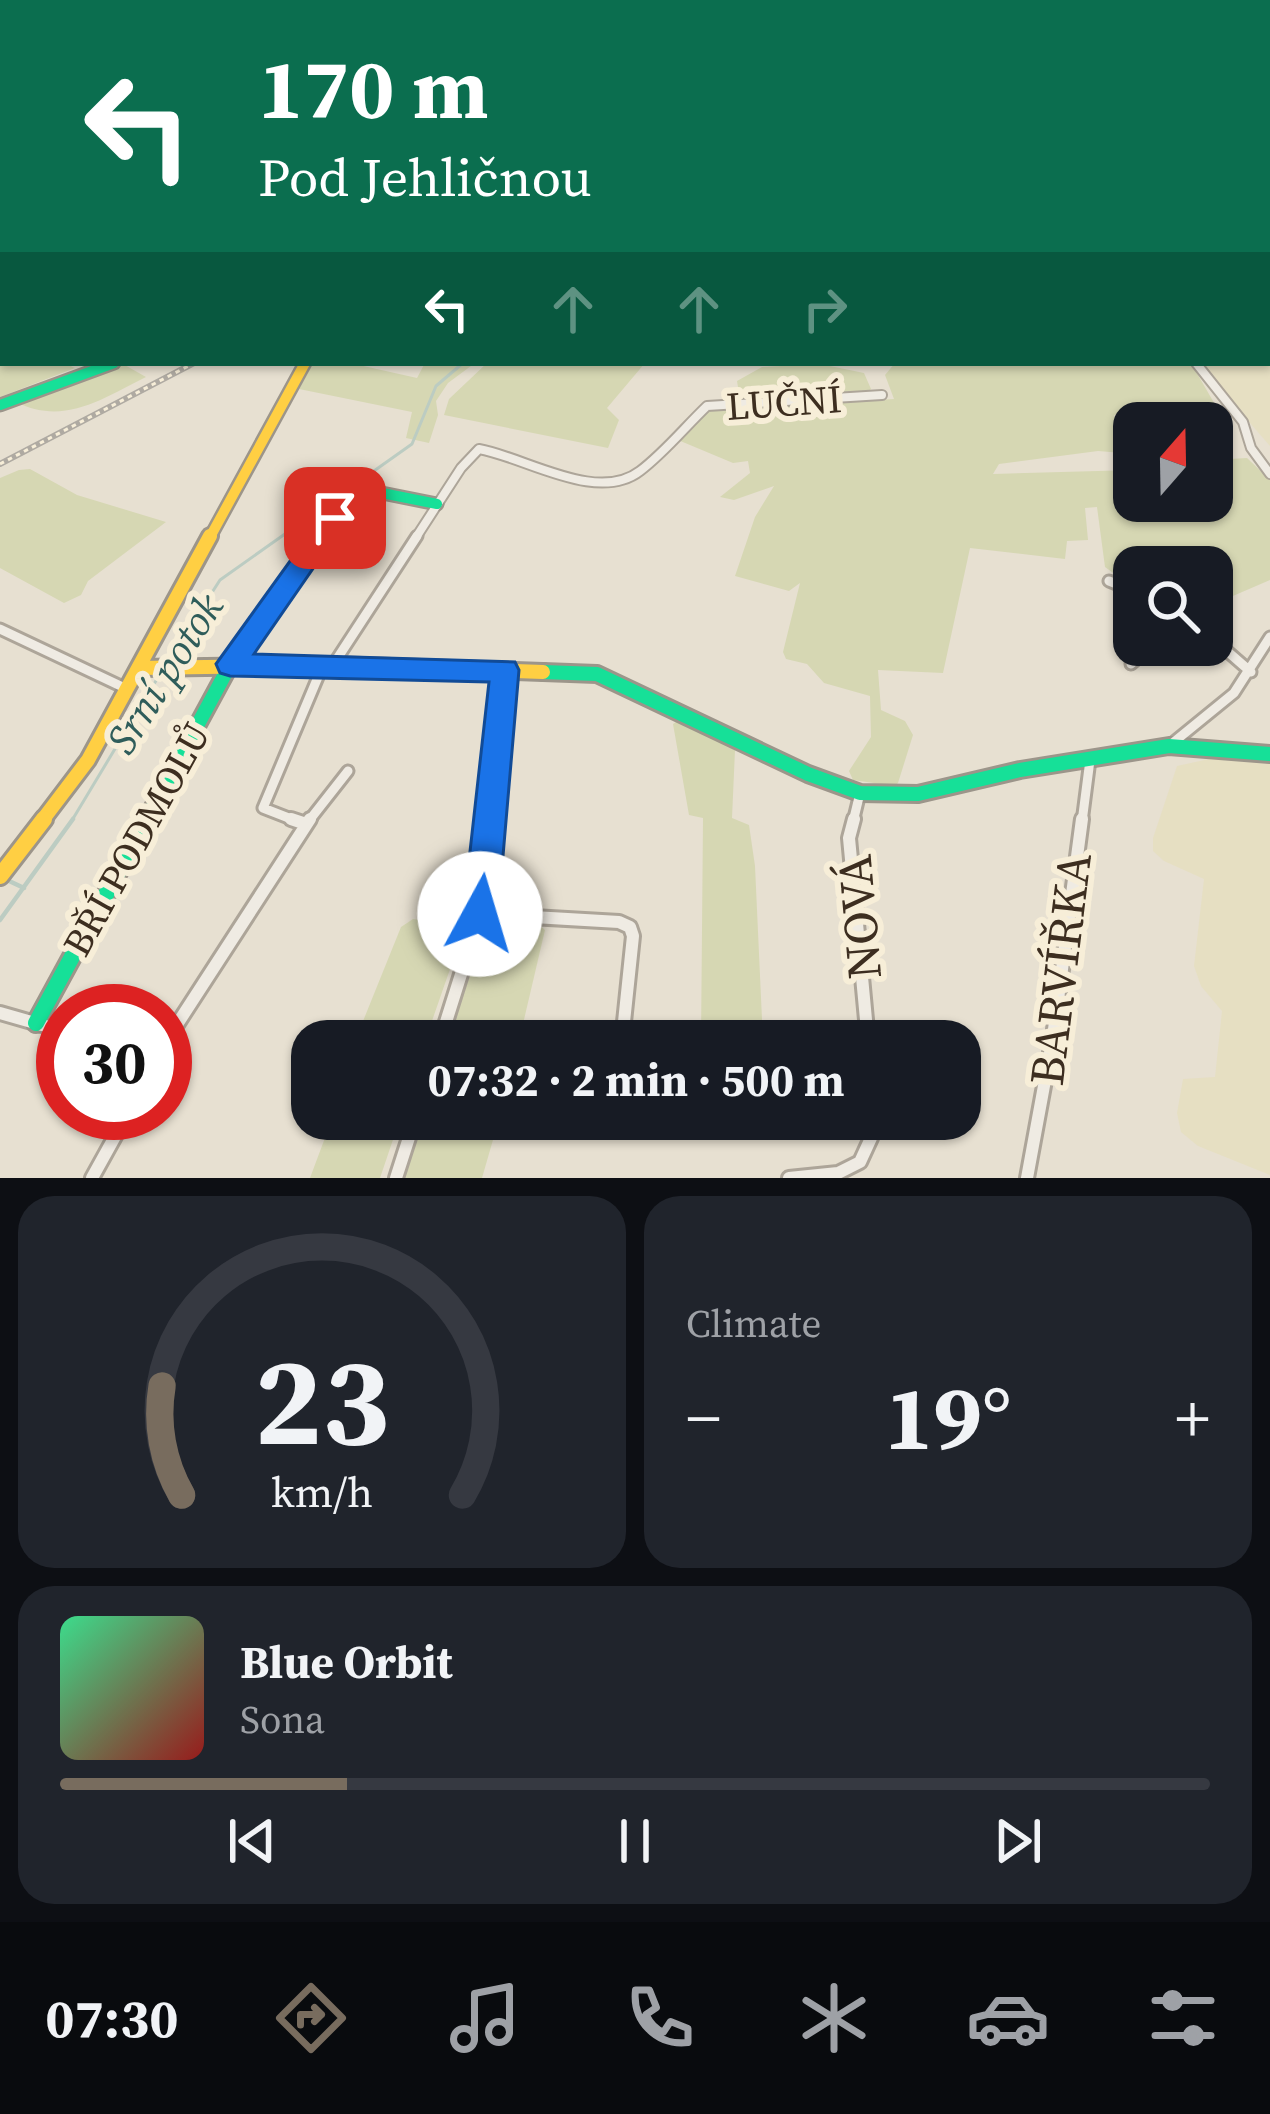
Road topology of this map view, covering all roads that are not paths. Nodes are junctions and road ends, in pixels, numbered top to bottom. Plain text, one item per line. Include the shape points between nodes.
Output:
1 (106, 366) edge
2 (303, 366) edge
3 (1198, 366) edge
4 (882, 395) dead end
5 (0, 405) edge
6 (1270, 474) edge
7 (437, 504) junction
8 (1109, 581) dead end
9 (1113, 583) edge
10 (0, 629) edge
11 (1270, 637) edge
12 (1233, 656) edge
13 (230, 664) junction
14 (333, 665) junction
15 (318, 666) junction
16 (139, 668) junction
17 (505, 670) junction
18 (1251, 672) junction
19 (127, 689) junction
20 (1169, 746) junction
21 (1270, 754) edge
22 (1090, 760) junction
23 (348, 771) dead end
24 (860, 793) junction
25 (306, 824) junction
26 (0, 876) edge
27 (480, 914) junction
28 (57, 984) edge
29 (192, 1001) edge
30 (0, 1013) edge
31 (447, 1020) edge
32 (624, 1020) edge
33 (866, 1020) edge
34 (36, 1023) edge
35 (113, 1140) edge
36 (408, 1140) edge
37 (872, 1140) edge
38 (92, 1178) edge
39 (396, 1178) edge
40 (789, 1178) edge
41 (1027, 1178) edge

1 - 5 street
2 - 16 street
3 - 6 street via 1244,422
4 - 7 street, LUČNÍ via 707,406 623,482 479,449
7 - 13 street, BŘÍ PODMOLŮ via 357,488
7 - 14 street, LUČNÍ
8 - 9 street
10 - 19 street
11 - 18 street
12 - 18 street
13 - 15 street
13 - 16 street
13 - 28 street, BŘÍ PODMOLŮ
14 - 15 street
14 - 17 street
15 - 25 street via 263,808
16 - 19 street
17 - 24 street via 597,674
17 - 27 street
18 - 20 street
19 - 26 street via 74,782
20 - 21 street
20 - 22 street
22 - 24 street via 918,794
22 - 41 street, BARVÍŘKA
23 - 25 street
24 - 33 street, NOVÁ via 850,838
25 - 29 street
27 - 31 street
27 - 32 street via 625,923 633,936
30 - 34 street
35 - 38 street
36 - 39 street
37 - 40 street via 872,1155 847,1172

